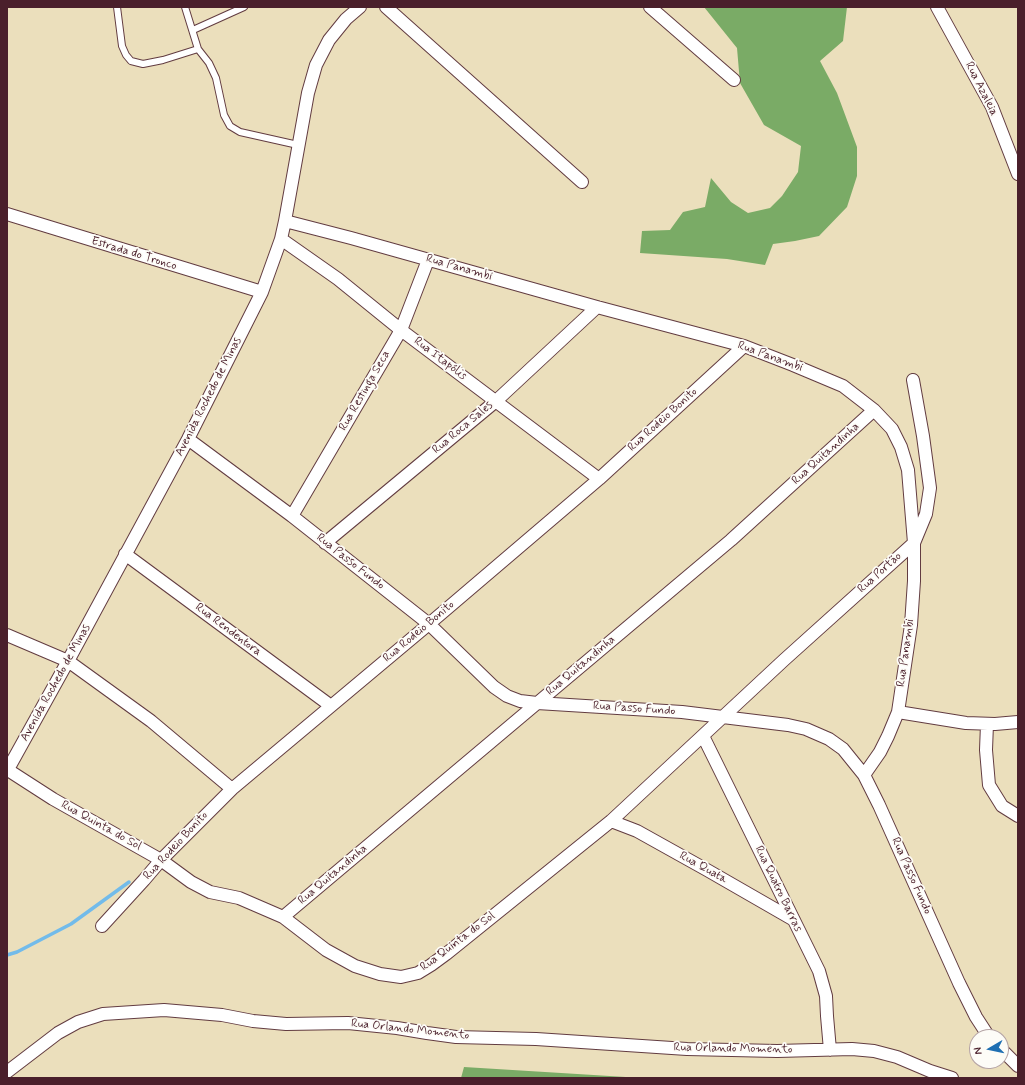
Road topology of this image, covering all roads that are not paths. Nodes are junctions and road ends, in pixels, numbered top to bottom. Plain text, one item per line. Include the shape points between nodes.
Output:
1 (117, 7) edge
2 (185, 7) edge
3 (244, 7) edge
4 (360, 7) edge
5 (386, 7) edge
6 (650, 7) edge
7 (937, 7) edge
8 (193, 30) junction
9 (198, 49) junction
10 (734, 80) dead end
11 (298, 145) junction
12 (1018, 174) edge
13 (582, 182) dead end
14 (7, 214) edge
15 (285, 221) junction
16 (280, 239) junction
17 (428, 260) junction
18 (262, 292) junction
19 (596, 307) junction
20 (401, 330) junction
21 (744, 346) junction
22 (913, 380) dead end
23 (496, 401) junction
24 (874, 410) junction
25 (188, 438) junction
26 (599, 479) junction
27 (292, 516) junction
28 (325, 543) junction
29 (914, 543) junction
30 (126, 554) junction
31 (429, 624) junction
32 (7, 635) edge
33 (68, 661) junction
34 (537, 703) junction
35 (331, 706) junction
36 (898, 712) junction
37 (724, 717) junction
38 (1018, 722) edge
39 (987, 724) junction
40 (703, 736) junction
41 (8, 770) edge
42 (864, 775) junction
43 (232, 789) junction
44 (1018, 816) edge
45 (611, 821) junction
46 (161, 860) junction
47 (284, 917) junction
48 (794, 920) junction
49 (102, 926) dead end
50 (984, 1029) edge
51 (830, 1050) junction
52 (1009, 1057) edge
53 (1018, 1066) edge
54 (7, 1072) edge
55 (952, 1078) edge

1 - 9 lane via 122,46 131,61 143,64 156,62
2 - 8 lane
3 - 8 lane
4 - 11 street, Avenida Rochedo de Minas via 329,40 316,65
5 - 13 street
6 - 10 street
7 - 12 street, Rua Azaleia via 992,106
8 - 9 lane
9 - 11 lane via 216,78 224,114 230,126 240,132
11 - 15 street, Avenida Rochedo de Minas
14 - 18 street, Estrada do Tronco
15 - 16 street, Avenida Rochedo de Minas
15 - 17 street, Rua Panambi
16 - 18 street, Avenida Rochedo de Minas
16 - 20 street, Rua Itapólis via 338,279
17 - 19 street, Rua Panambi
17 - 20 street, Rua Restinga Seca
18 - 25 street, Avenida Rochedo de Minas
19 - 21 street, Rua Panambi
19 - 23 street, Rua Roca Sales
20 - 23 street, Rua Itapólis
20 - 27 street, Rua Restinga Seca
21 - 24 street, Rua Panambi via 842,386
21 - 26 street, Rua Rodeio Bonito
22 - 29 street, Rua Portão via 930,488 926,514
23 - 26 street, Rua Itapólis
23 - 28 street, Rua Roca Sales
24 - 29 street, Rua Panambi via 892,429 908,470
24 - 34 street, Rua Quitandinha via 731,540
25 - 27 street, Rua Passo Fundo
25 - 30 street, Avenida Rochedo de Minas
26 - 31 street, Rua Rodeio Bonito
27 - 28 street, Rua Passo Fundo
28 - 31 street, Rua Passo Fundo
29 - 36 street, Rua Panambi via 911,625
29 - 37 street, Rua Portão
30 - 33 street, Avenida Rochedo de Minas
30 - 35 street, Rua Rendentora
31 - 34 street, Rua Passo Fundo via 502,693 520,702
31 - 35 street, Rua Rodeio Bonito
32 - 33 street
33 - 41 street, Avenida Rochedo de Minas
33 - 43 street via 151,721
34 - 37 street, Rua Passo Fundo
34 - 47 street, Rua Quitandinha
35 - 43 street, Rua Rodeio Bonito
36 - 39 street
36 - 42 street, Rua Panambi via 880,752
37 - 40 street, Rua Quinta do Sol
37 - 42 street, Rua Passo Fundo via 806,729 843,749
38 - 39 street
39 - 44 street via 989,784 1002,806
40 - 45 street, Rua Quinta do Sol
40 - 48 street, Rua Quatro Barras
41 - 46 street, Rua Quinta do Sol via 78,814
42 - 50 street, Rua Passo Fundo via 959,983
43 - 46 street, Rua Rodeio Bonito
45 - 47 street, Rua Quinta do Sol via 446,954 418,973 400,977 355,966 326,950
45 - 48 street, Rua Quata via 637,831
46 - 47 street, Rua Quinta do Sol via 191,882 210,892 239,898
46 - 49 street, Rua Rodeio Bonito
48 - 51 street, Rua Quatro Barras via 819,971 826,996
51 - 54 street, Rua Orlando Momento via 694,1050 536,1039 456,1037 348,1023 286,1024 164,1010 103,1014 78,1022 58,1033
51 - 55 street, Rua Orlando Momento via 874,1051
52 - 53 street

